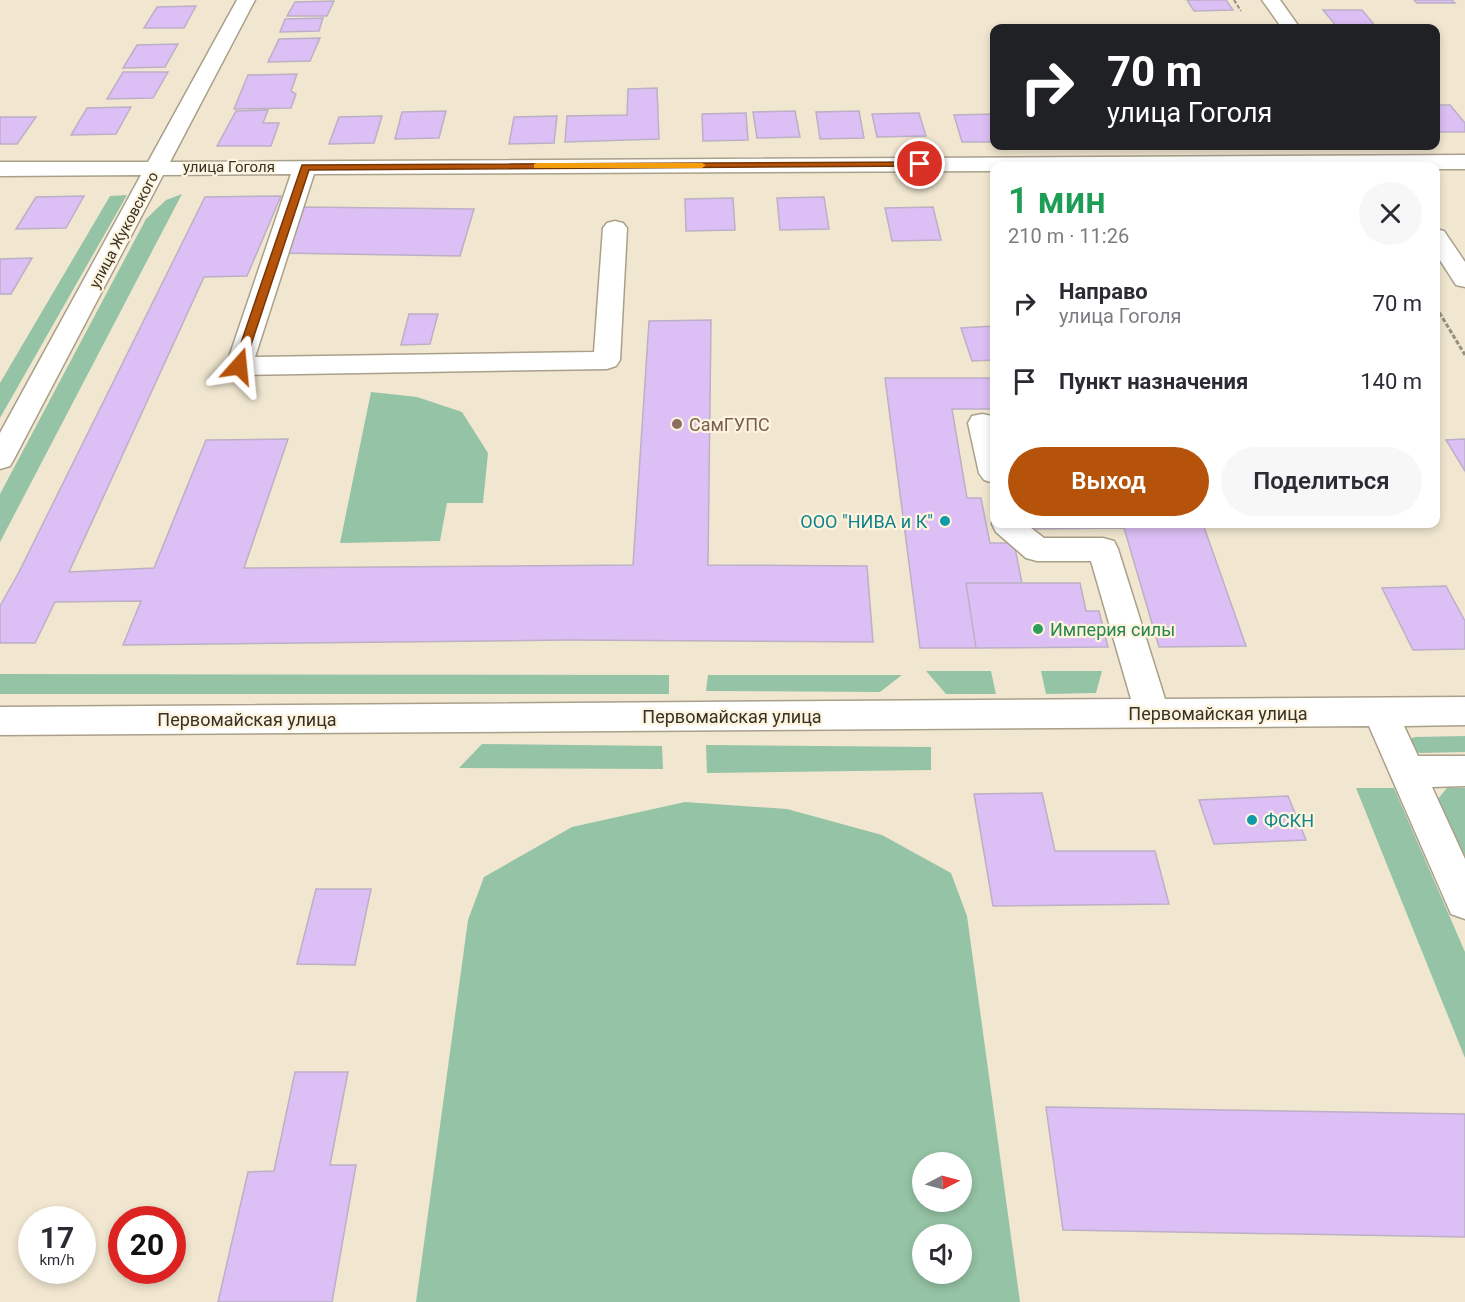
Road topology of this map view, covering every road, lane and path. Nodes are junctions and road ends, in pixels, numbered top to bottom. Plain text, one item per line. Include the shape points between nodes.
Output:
1 (246, 0) edge
2 (1271, 0) edge
3 (1289, 24) edge
4 (1383, 158) edge
5 (1465, 162) edge
6 (305, 167) junction
7 (158, 168) junction
8 (0, 169) edge
9 (615, 228) dead end
10 (1440, 242) edge
11 (1465, 280) edge
12 (1440, 314) edge
13 (1465, 355) edge
14 (982, 423) dead end
15 (990, 456) edge
16 (0, 459) edge
17 (1012, 528) edge
18 (1465, 711) edge
19 (1380, 712) junction
20 (1152, 713) junction
21 (0, 721) edge
22 (1465, 771) edge
23 (1407, 772) junction
24 (1465, 901) edge

1 - 7 street, улица Жуковского
2 - 3 street
4 - 5 street, улица Гоголя
4 - 6 street, улица Гоголя
6 - 7 street, улица Гоголя
6 - 9 street via 239,366 607,360
7 - 8 street, улица Гоголя
7 - 16 street, улица Жуковского
10 - 11 street
12 - 13 path
14 - 15 street
17 - 20 street via 1037,550 1103,549
18 - 19 street, Первомайская улица
19 - 20 street, Первомайская улица
19 - 23 street
20 - 21 street, Первомайская улица
22 - 23 street
23 - 24 street

